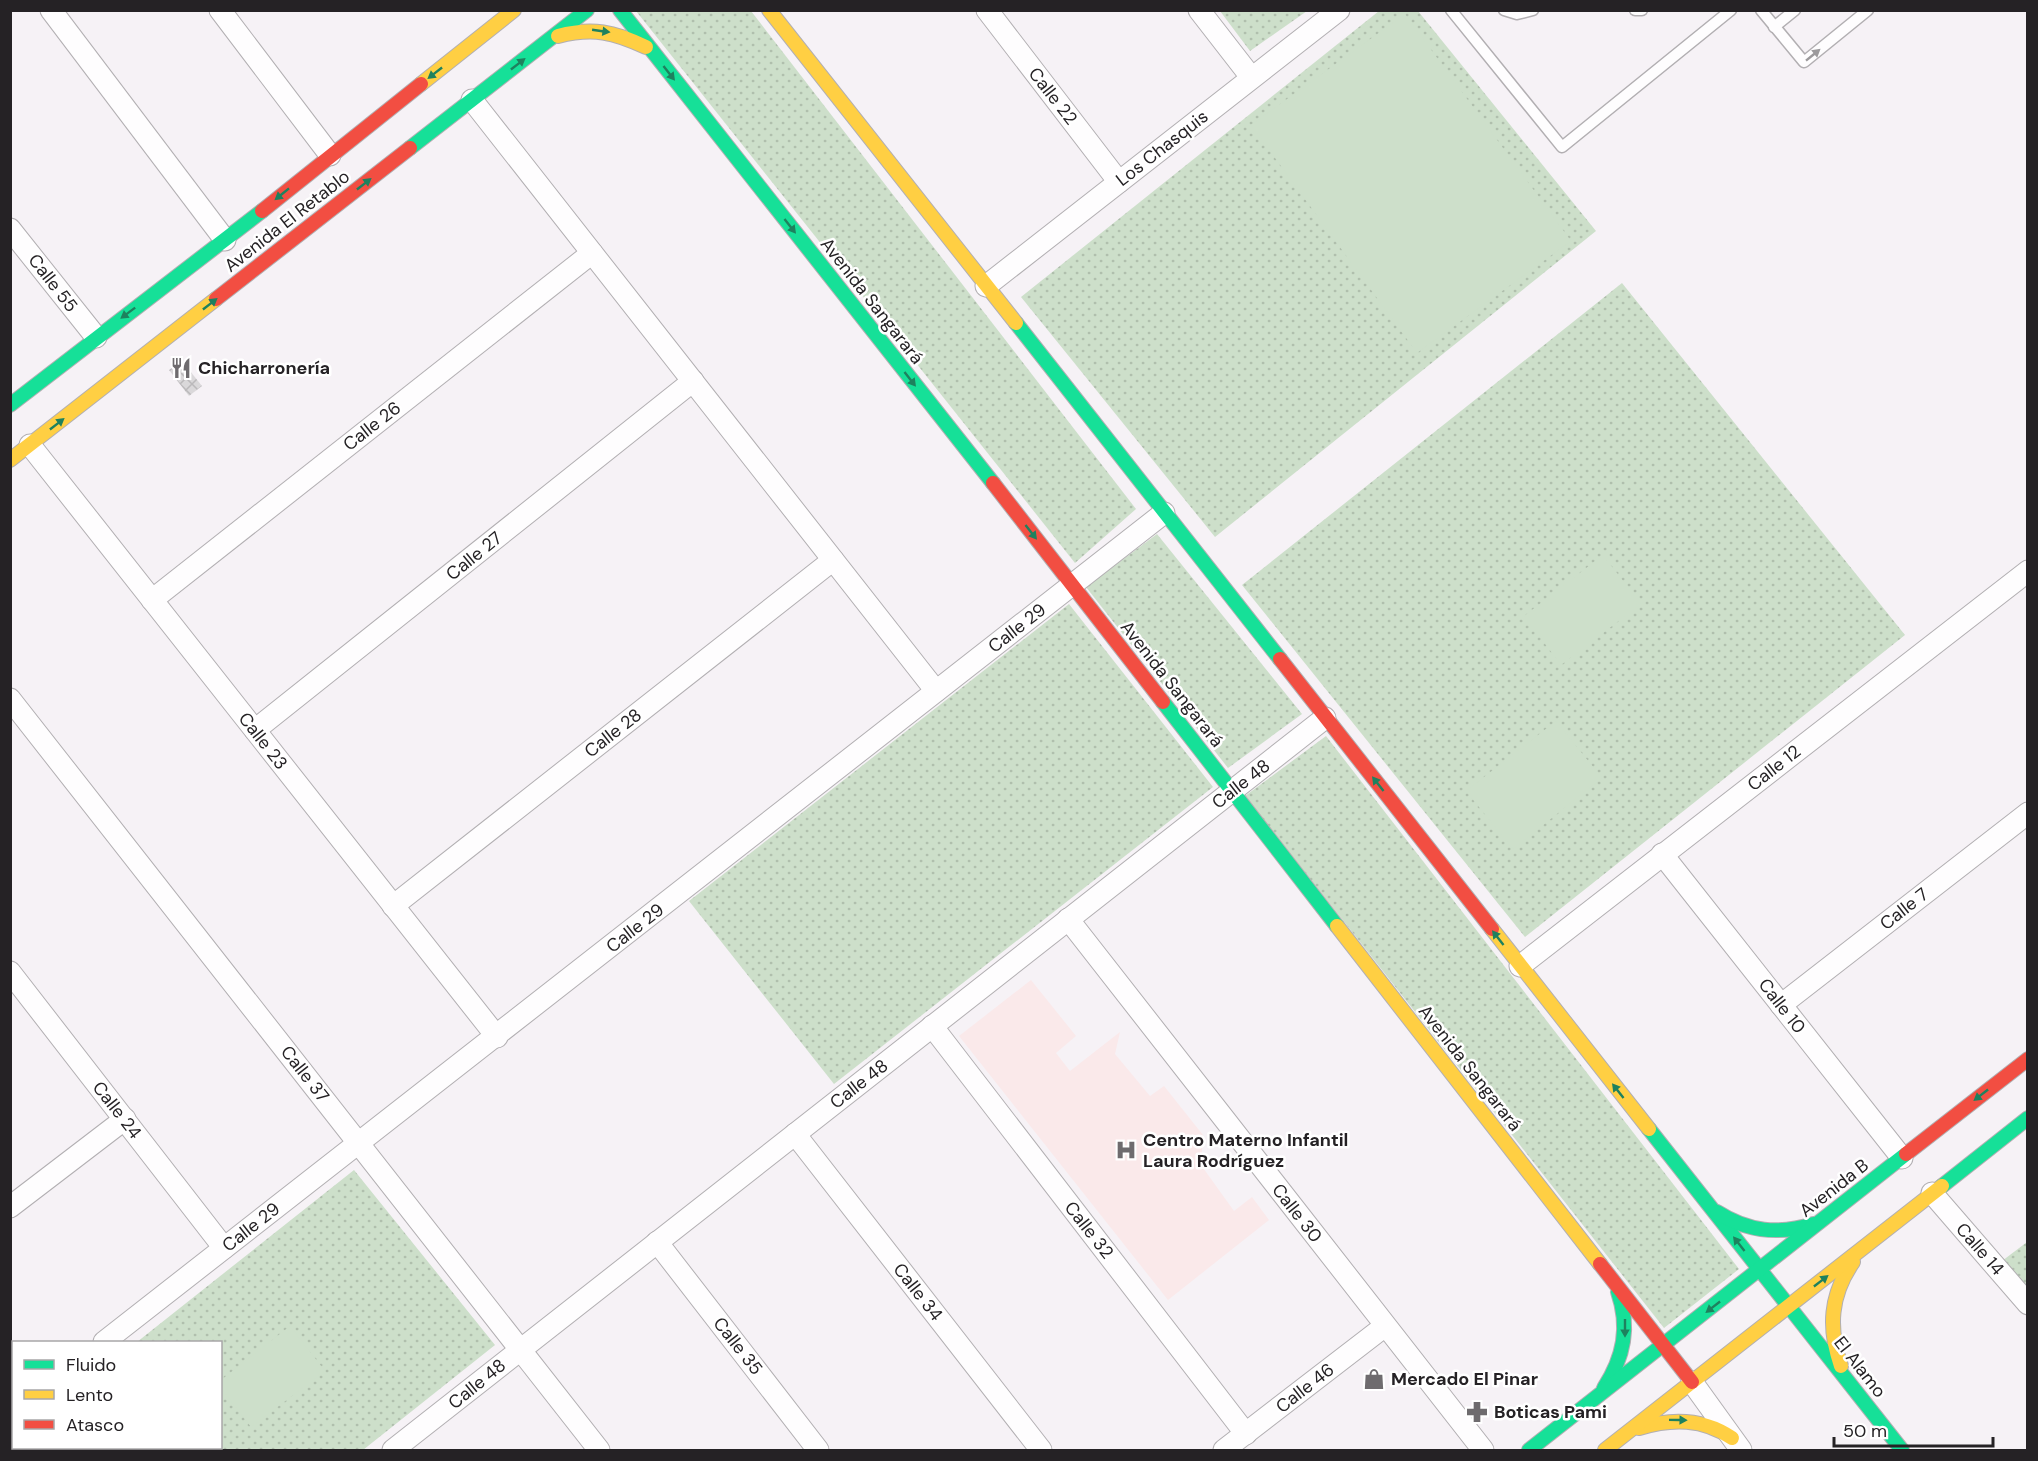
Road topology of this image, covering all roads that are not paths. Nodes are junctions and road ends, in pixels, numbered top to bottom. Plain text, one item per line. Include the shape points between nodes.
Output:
1 (51, 10) edge
2 (514, 10) edge
3 (587, 10) edge
4 (620, 10) edge
5 (769, 10) edge
6 (987, 10) edge
7 (1199, 10) edge
8 (1338, 10) edge
9 (1451, 10) edge
10 (1504, 10) edge
11 (1533, 10) edge
12 (1635, 10) edge
13 (1642, 10) edge
14 (1731, 10) edge
15 (1761, 10) edge
16 (1795, 10) edge
17 (1868, 10) edge
18 (221, 11) edge
19 (1774, 27) junction
20 (552, 37) junction
21 (649, 48) junction
22 (1251, 77) junction
23 (472, 100) junction
24 (330, 155) junction
25 (1119, 182) junction
26 (10, 229) edge
27 (225, 240) junction
28 (591, 253) junction
29 (986, 286) junction
30 (96, 337) junction
31 (693, 381) junction
32 (10, 405) edge
33 (30, 445) junction
34 (10, 460) edge
35 (1164, 513) junction
36 (833, 560) junction
37 (2028, 571) edge
38 (1072, 584) junction
39 (152, 600) junction
40 (936, 692) junction
41 (11, 702) edge
42 (1325, 718) junction
43 (255, 730) junction
44 (1232, 792) junction
45 (2028, 813) edge
46 (1662, 854) junction
47 (393, 906) junction
48 (1068, 919) junction
49 (1520, 966) junction
50 (10, 972) edge
51 (1781, 1005) junction
52 (932, 1026) junction
53 (497, 1037) junction
54 (2028, 1059) edge
55 (2028, 1118) edge
56 (125, 1119) junction
57 (795, 1134) junction
58 (359, 1143) junction
59 (1902, 1158) junction
60 (1932, 1193) junction
61 (1701, 1196) junction
62 (10, 1207) edge
63 (1829, 1215) junction
64 (657, 1242) junction
65 (1867, 1245) junction
66 (224, 1248) junction
67 (1760, 1270) junction
68 (1607, 1274) junction
69 (2028, 1304) edge
70 (1788, 1306) junction
71 (1385, 1326) junction
72 (105, 1341) edge
73 (1664, 1346) junction
74 (520, 1349) junction
75 (1692, 1382) junction
76 (1853, 1387) junction
77 (1593, 1401) junction
78 (1246, 1434) junction
79 (1623, 1437) junction
80 (1736, 1444) edge
81 (393, 1450) edge
82 (599, 1450) edge
83 (818, 1450) edge
84 (1041, 1450) edge
85 (1224, 1450) edge
86 (1483, 1450) edge
87 (1529, 1450) edge
88 (1605, 1450) edge
89 (1902, 1450) edge

1 - 27 street
2 -> 24 street, Avenida El Retablo
3 - 20 street, Avenida El Retablo
4 - 21 street, Avenida Sangarará
5 - 29 street
6 - 25 street, Calle 22
7 - 22 street
8 - 22 street, Los Chasquis
9 - 14 lane via 1562,147
10 - 11 lane via 1517,14
12 - 13 lane
15 - 19 lane
16 - 19 lane
19 -> 17 lane via 1804,63
18 - 24 street
20 -> 21 street via 595,29
23 -> 20 street, Avenida El Retablo
21 -> 38 street, Avenida Sangarará
22 - 25 street, Los Chasquis
23 - 28 street
33 -> 23 street, Avenida El Retablo
24 -> 27 street, Avenida El Retablo
25 - 29 street, Los Chasquis
26 - 30 street, Calle 55
27 -> 30 street, Avenida El Retablo
28 - 31 street
28 - 39 street, Calle 26
29 - 35 street
30 - 32 street, Avenida El Retablo
31 - 36 street
31 - 43 street, Calle 27
33 - 34 street, Avenida El Retablo
33 - 39 street, Calle 23
35 - 38 street, Calle 29
35 - 42 street
36 - 40 street
36 - 47 street, Calle 28
37 - 46 street, Calle 12
38 - 40 street, Calle 29
38 - 44 street, Avenida Sangarará
39 - 43 street, Calle 23
40 - 53 street, Calle 29
41 - 58 street, Calle 37
42 - 44 street, Calle 48
49 -> 42 street
43 - 47 street, Calle 23
44 - 48 street, Calle 48
44 - 68 street, Avenida Sangarará
45 - 51 street, Calle 7
46 - 49 street, Calle 12
46 - 51 street, Calle 10
47 - 53 street, Calle 23
48 - 52 street, Calle 48
48 - 71 street, Calle 30
61 -> 49 street
50 - 56 street, Calle 24
51 - 59 street, Calle 10
52 - 57 street, Calle 48
52 - 78 street, Calle 32
53 - 58 street, Calle 29
54 -> 59 street, Avenida B
55 - 60 street
56 - 62 street
56 - 66 street, Calle 24
57 - 64 street, Calle 48
57 - 84 street, Calle 34
58 - 66 street, Calle 29
58 - 74 street, Calle 37
59 - 63 street, Avenida B
60 - 65 street
60 - 69 street, Calle 14
61 - 63 street via 1726,1218 1754,1230 1799,1229
67 -> 61 street
63 - 67 street, Avenida B
64 - 74 street, Calle 48
64 - 83 street, Calle 35
70 -> 65 street
65 - 76 street via 1842,1278 1832,1307 1835,1352
66 - 72 street, Calle 29
67 - 70 street
67 -> 73 street, Avenida B
68 - 73 street, Avenida Sangarará
68 -> 77 street via 1622,1301 1624,1346 1614,1375
70 - 75 street
70 - 76 street, El Alamo
71 - 78 street, Calle 46
71 - 86 street, Calle 30
73 - 75 street, Avenida Sangarará
73 - 77 street, Avenida B
74 - 81 street, Calle 48
74 - 82 street, Calle 37
75 - 79 street
75 - 80 street
76 - 89 street, El Alamo
77 - 87 street
78 - 85 street, Calle 46
79 -> 80 street via 1653,1423 1683,1420 1712,1426
79 - 88 street

